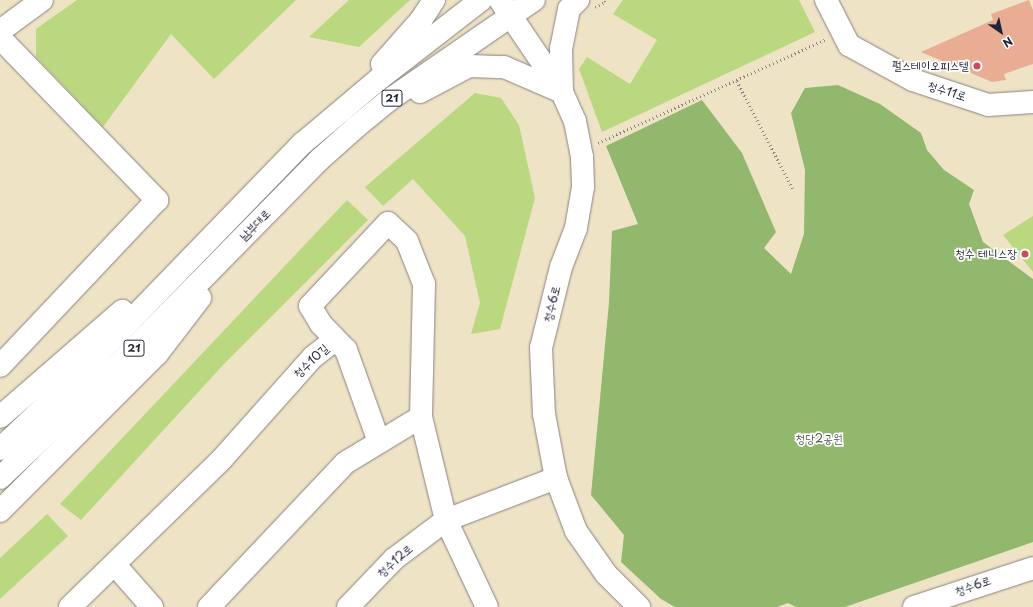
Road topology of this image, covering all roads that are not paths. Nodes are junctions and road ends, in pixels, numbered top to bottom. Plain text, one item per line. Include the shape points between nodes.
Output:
1 (42, 0) edge
2 (434, 0) edge
3 (481, 0) edge
4 (534, 0) edge
5 (578, 0) edge
6 (826, 0) edge
7 (505, 7) edge
8 (0, 31) edge
9 (0, 38) edge
10 (562, 92) junction
11 (1033, 102) edge
12 (339, 112) junction
13 (356, 127) junction
14 (265, 215) junction
15 (232, 216) junction
16 (335, 340) junction
17 (0, 366) edge
18 (0, 417) edge
19 (421, 417) junction
20 (379, 442) junction
21 (0, 450) edge
22 (0, 478) edge
23 (556, 478) junction
24 (0, 511) edge
25 (446, 520) junction
26 (115, 565) junction
27 (1033, 568) edge
28 (70, 607) edge
29 (152, 607) edge
30 (209, 607) edge
31 (348, 607) edge
32 (487, 607) edge
33 (639, 607) edge
34 (914, 607) edge

1 - 8 main road
2 - 12 main road via 421,20
3 - 12 main road, 남부대로 / 21
4 - 7 main road, 남부대로 / 21
5 - 10 main road via 569,9 561,49
6 - 11 main road, 청수11로 via 849,45 914,80 988,105
7 - 10 main road, 청수6로
7 - 13 main road, 남부대로 / 21
9 - 17 main road via 157,200
10 - 13 main road via 504,67 469,66
10 - 23 main road, 청수6로 via 575,121 582,157 583,187 576,228 561,267 541,348 544,414
12 - 15 main road, 남부대로 / 21 via 303,143
13 - 14 main road, 남부대로 / 21
14 - 22 main road, 남부대로 / 21 via 90,393
14 - 24 main road via 157,354
15 - 18 main road
15 - 21 main road, 남부대로 / 21 via 73,380
16 - 19 main road, 청수10길 via 310,306 388,224 407,241 424,284
16 - 20 main road via 346,350
16 - 26 main road, 청수10길 via 312,356 222,459
19 - 20 main road
19 - 25 main road, 청수10길
20 - 30 main road via 345,463
23 - 25 main road, 청수12로
23 - 33 main road, 청수6로 via 576,531 606,574
25 - 31 main road, 청수12로 via 394,559
25 - 32 main road
26 - 28 main road, 청수10길
26 - 29 main road
27 - 34 main road, 청수6로

